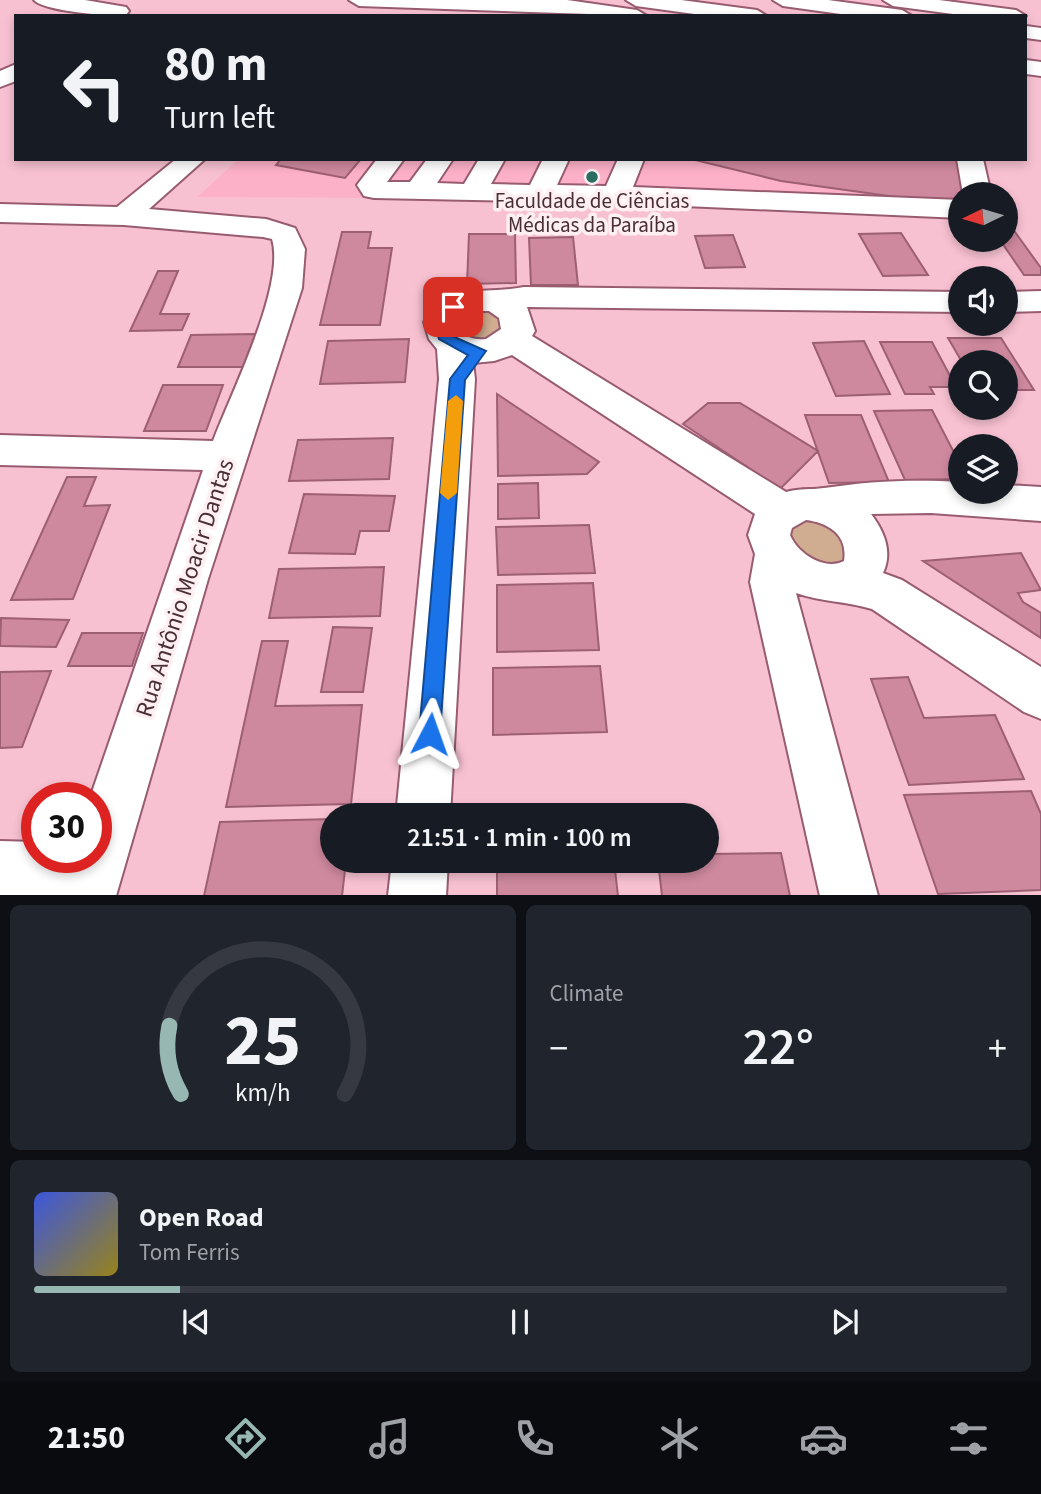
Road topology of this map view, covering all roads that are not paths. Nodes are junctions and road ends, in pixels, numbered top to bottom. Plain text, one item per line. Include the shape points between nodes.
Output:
1 (44, 0) edge
2 (520, 0) edge
3 (636, 0) edge
4 (783, 0) edge
5 (901, 4) edge
6 (367, 6) edge
7 (122, 9) edge
8 (584, 9) junction
9 (622, 14) edge
10 (742, 14) edge
11 (997, 14) edge
12 (190, 161) edge
13 (389, 161) edge
14 (439, 161) edge
15 (491, 161) edge
16 (555, 161) edge
17 (630, 161) edge
18 (970, 161) edge
19 (975, 182) edge
20 (417, 193) junction
21 (472, 193) junction
22 (539, 194) junction
23 (616, 195) junction
24 (948, 208) edge
25 (0, 214) edge
26 (124, 216) junction
27 (1041, 301) edge
28 (948, 302) edge
29 (1018, 302) edge
30 (486, 339) junction
31 (0, 450) edge
32 (227, 456) junction
33 (1041, 504) edge
34 (834, 508) junction
35 (836, 575) junction
36 (1041, 695) edge
37 (425, 803) edge
38 (0, 869) edge
39 (419, 873) edge
40 (91, 883) edge
41 (417, 895) edge
42 (849, 895) edge

1 - 7 main road
2 - 8 main road
3 - 10 main road
4 - 5 main road
5 - 11 main road
6 - 8 main road
8 - 9 main road
12 - 26 main road
13 - 20 main road via 371,185 374,190
14 - 20 main road
15 - 21 main road
16 - 22 main road
17 - 23 main road
18 - 19 main road
20 - 21 main road
21 - 22 main road
22 - 23 main road
23 - 24 main road
25 - 26 main road
26 - 32 main road, Rua Antônio Moacir Dantas via 266,228 285,234 291,244 288,283
27 - 29 main road
28 - 30 main road via 552,297
30 - 34 main road
30 - 37 main road
31 - 32 main road
32 - 40 main road, Rua Antônio Moacir Dantas
33 - 34 main road
34 - 35 main road via 867,543
34 - 35 main road via 769,530
35 - 36 main road
35 - 42 main road via 780,623
38 - 40 main road
39 - 41 main road

